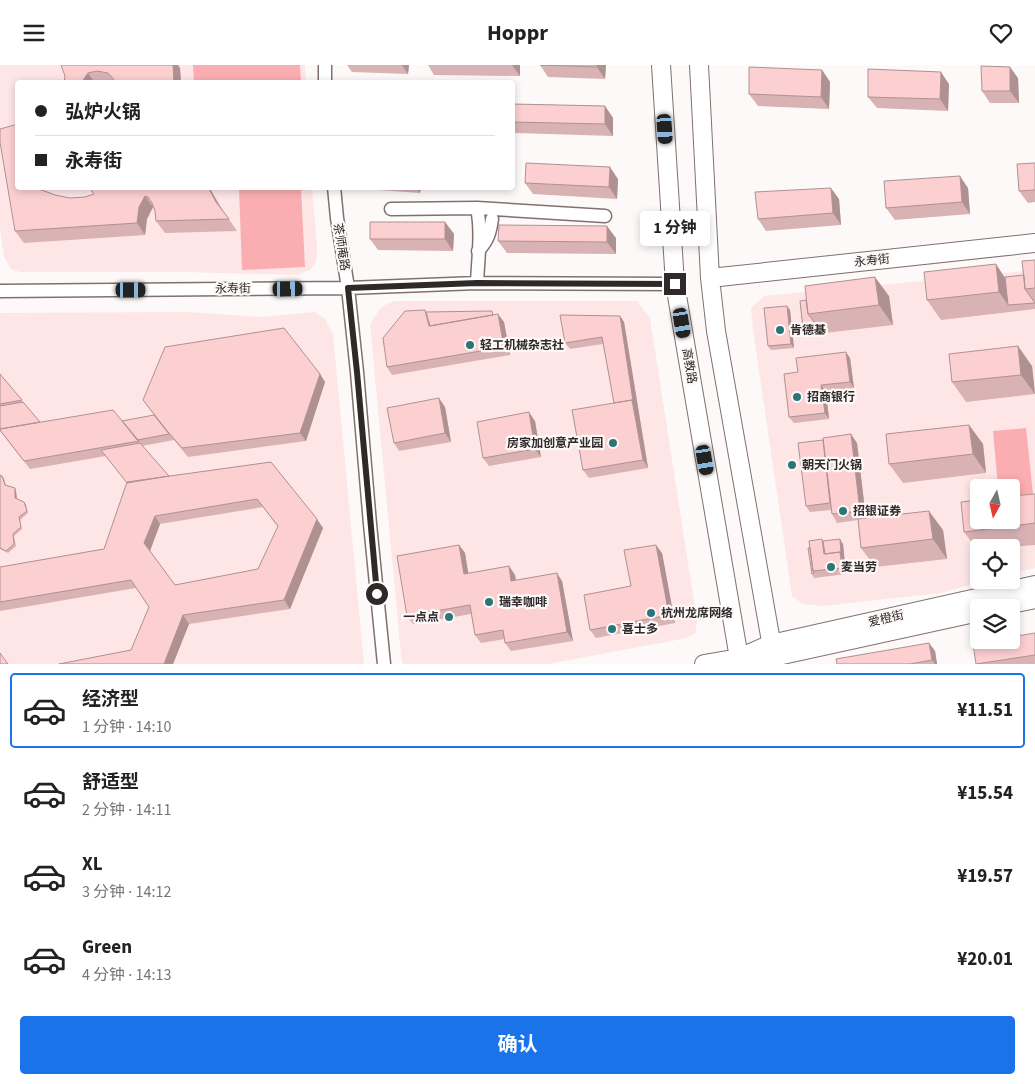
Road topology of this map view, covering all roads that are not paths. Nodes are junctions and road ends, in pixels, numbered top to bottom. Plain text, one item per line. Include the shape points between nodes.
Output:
1 (325, 65) edge
2 (661, 65) edge
3 (699, 65) edge
4 (325, 80) edge
5 (334, 190) edge
6 (477, 208) junction
7 (391, 209) dead end
8 (605, 216) dead end
9 (492, 219) dead end
10 (1035, 243) edge
11 (478, 251) junction
12 (710, 278) junction
13 (477, 283) junction
14 (675, 284) junction
15 (348, 288) junction
16 (0, 291) edge
17 (1035, 585) edge
18 (1035, 599) edge
19 (1020, 602) edge
20 (970, 614) edge
21 (773, 655) edge
22 (739, 661) edge
23 (384, 664) edge
24 (704, 664) edge

1 - 4 street
2 - 14 main road, 高教路
3 - 12 main road
5 - 15 street, 茶师庵路
6 - 7 street
6 - 8 street
6 - 11 street
9 - 11 street via 486,243
10 - 12 main road, 永寿街
11 - 13 street
12 - 21 main road via 716,331
13 - 14 street, 永寿街
13 - 15 street, 永寿街
14 - 22 main road, 高教路
15 - 16 street, 永寿街
15 - 23 street, 茶师庵路
17 - 21 main road, 爱橙街
18 - 19 main road
20 - 21 main road, 爱橙街
21 - 22 main road, 爱橙街
22 - 24 main road, 爱橙街

